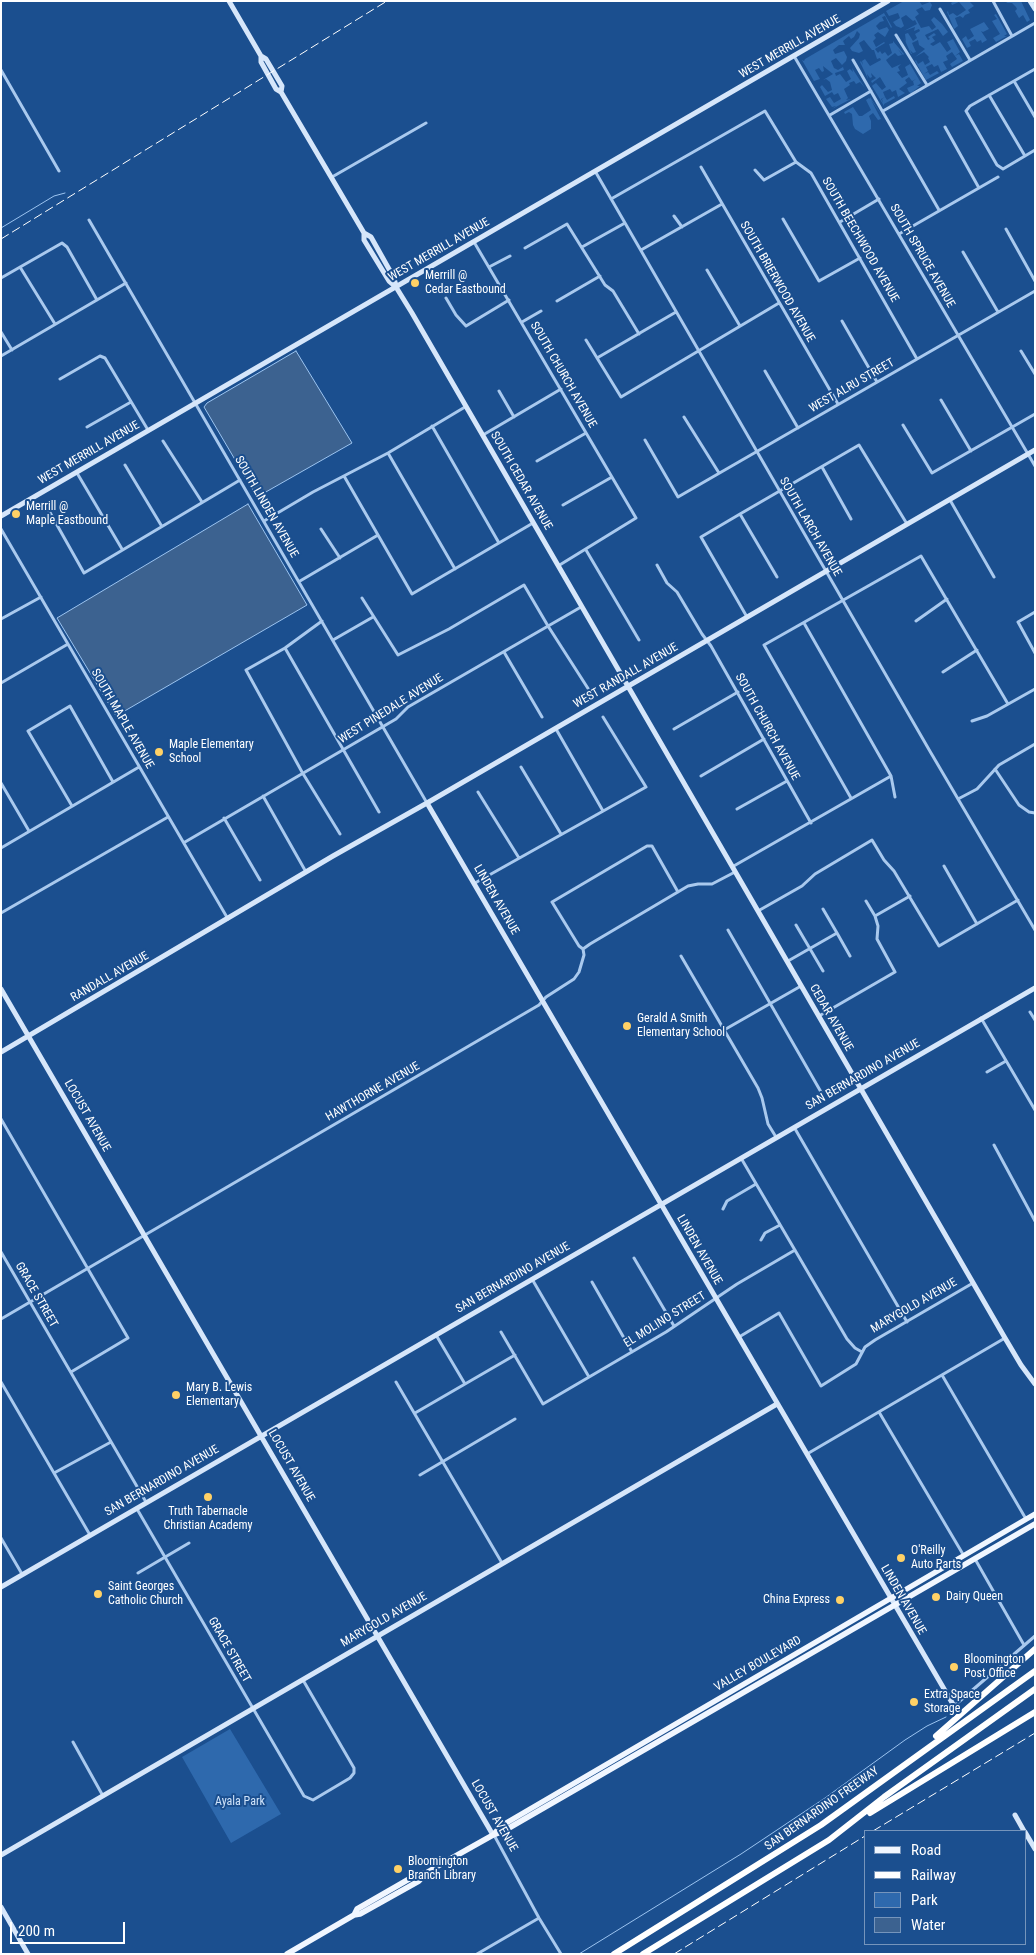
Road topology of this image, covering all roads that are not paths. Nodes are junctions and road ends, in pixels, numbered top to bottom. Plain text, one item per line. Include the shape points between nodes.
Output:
1 (229, 1) edge
2 (888, 1) edge
3 (993, 1) edge
4 (1030, 1) edge
5 (940, 9) dead end
6 (1035, 9) edge
7 (1035, 23) edge
8 (896, 35) dead end
9 (1012, 36) junction
10 (794, 56) junction
11 (853, 60) dead end
12 (970, 60) junction
13 (1035, 69) edge
14 (1, 70) edge
15 (1014, 81) junction
16 (927, 85) junction
17 (871, 91) junction
18 (989, 95) junction
19 (883, 111) junction
20 (830, 115) junction
21 (1035, 117) edge
22 (426, 122) dead end
23 (945, 128) dead end
24 (1035, 150) edge
25 (1024, 156) junction
26 (796, 162) junction
27 (701, 167) dead end
28 (755, 170) dead end
29 (59, 171) dead end
30 (595, 171) junction
31 (998, 177) dead end
32 (331, 178) junction
33 (979, 188) junction
34 (611, 199) junction
35 (879, 199) junction
36 (722, 204) junction
37 (939, 210) junction
38 (674, 216) dead end
39 (89, 220) dead end
40 (783, 220) dead end
41 (840, 222) junction
42 (625, 223) junction
43 (682, 227) junction
44 (1006, 229) dead end
45 (899, 234) junction
46 (474, 242) junction
47 (582, 247) junction
48 (525, 248) dead end
49 (641, 250) junction
50 (963, 252) dead end
51 (510, 256) dead end
52 (860, 258) junction
53 (20, 267) junction
54 (489, 267) junction
55 (707, 270) dead end
56 (600, 276) junction
57 (1, 278) edge
58 (1035, 282) edge
59 (126, 283) junction
60 (396, 287) junction
61 (1035, 291) edge
62 (446, 298) dead end
63 (97, 300) junction
64 (509, 300) junction
65 (557, 301) dead end
66 (779, 303) junction
67 (541, 310) dead end
68 (676, 312) junction
69 (998, 312) junction
70 (842, 321) dead end
71 (522, 322) junction
72 (55, 324) junction
73 (740, 326) junction
74 (1, 332) edge
75 (639, 334) junction
76 (958, 335) junction
77 (586, 340) dead end
78 (12, 350) junction
79 (699, 350) junction
80 (1021, 351) dead end
81 (1, 356) edge
82 (597, 358) junction
83 (917, 359) junction
84 (765, 371) dead end
85 (1035, 374) edge
86 (60, 379) dead end
87 (878, 382) junction
88 (561, 389) junction
89 (499, 392) dead end
90 (941, 400) dead end
91 (131, 402) junction
92 (195, 403) junction
93 (838, 404) junction
94 (466, 407) junction
95 (1035, 414) edge
96 (514, 417) junction
97 (684, 417) dead end
98 (903, 424) dead end
99 (432, 426) junction
100 (87, 427) dead end
101 (798, 428) junction
102 (1011, 428) junction
103 (148, 430) junction
104 (586, 433) junction
105 (482, 435) junction
106 (645, 440) dead end
107 (163, 441) dead end
108 (1035, 450) edge
109 (757, 451) junction
110 (971, 451) junction
111 (388, 452) junction
112 (1028, 454) junction
113 (537, 461) dead end
114 (125, 464) dead end
115 (1035, 466) edge
116 (822, 467) junction
117 (76, 472) junction
118 (719, 473) junction
119 (344, 476) junction
120 (612, 478) junction
121 (240, 480) junction
122 (780, 491) junction
123 (950, 499) junction
124 (202, 502) junction
125 (563, 505) dead end
126 (48, 509) dead end
127 (740, 514) junction
128 (1, 516) edge
129 (852, 519) dead end
130 (264, 521) junction
131 (533, 523) junction
132 (907, 524) junction
133 (161, 526) junction
134 (1, 529) edge
135 (321, 529) dead end
136 (378, 535) junction
137 (499, 543) junction
138 (122, 549) junction
139 (586, 550) junction
140 (340, 558) junction
141 (656, 565) dead end
142 (558, 566) junction
143 (455, 569) junction
144 (826, 571) junction
145 (777, 577) dead end
146 (994, 577) dead end
147 (300, 582) junction
148 (41, 597) junction
149 (362, 598) dead end
150 (947, 599) junction
151 (842, 600) junction
152 (581, 607) junction
153 (1035, 612) edge
154 (373, 617) junction
155 (747, 617) junction
156 (1, 619) edge
157 (322, 621) junction
158 (916, 621) dead end
159 (804, 623) junction
160 (548, 626) junction
161 (333, 640) junction
162 (639, 640) dead end
163 (706, 641) junction
164 (68, 644) junction
165 (285, 648) junction
166 (977, 650) junction
167 (504, 652) junction
168 (1035, 653) edge
169 (942, 672) dead end
170 (1, 683) edge
171 (627, 687) junction
172 (1035, 689) edge
173 (589, 690) dead end
174 (738, 692) junction
175 (1008, 704) junction
176 (542, 717) dead end
177 (603, 717) dead end
178 (972, 722) dead end
179 (383, 725) junction
180 (556, 729) junction
181 (674, 729) dead end
182 (764, 739) junction
183 (1035, 744) edge
184 (343, 750) junction
185 (140, 767) junction
186 (521, 767) dead end
187 (995, 769) junction
188 (302, 772) junction
189 (701, 776) dead end
190 (891, 776) junction
191 (787, 781) junction
192 (1, 782) edge
193 (113, 782) junction
194 (478, 792) dead end
195 (263, 796) junction
196 (896, 797) dead end
197 (851, 798) junction
198 (958, 799) junction
199 (427, 803) junction
200 (72, 806) junction
201 (737, 809) dead end
202 (603, 810) junction
203 (379, 812) dead end
204 (1035, 813) edge
205 (168, 817) junction
206 (224, 818) junction
207 (811, 823) junction
208 (29, 831) junction
209 (340, 834) dead end
210 (561, 834) junction
211 (184, 842) junction
212 (1, 848) edge
213 (519, 858) junction
214 (944, 866) dead end
215 (733, 870) junction
216 (306, 872) junction
217 (260, 880) dead end
218 (475, 883) junction
219 (678, 892) junction
220 (910, 896) junction
221 (1018, 900) junction
222 (866, 901) dead end
223 (823, 910) dead end
224 (758, 912) junction
225 (1, 914) edge
226 (875, 916) junction
227 (228, 919) junction
228 (977, 924) junction
229 (796, 925) dead end
230 (728, 930) dead end
231 (1035, 930) edge
232 (837, 933) junction
233 (583, 949) junction
234 (809, 949) junction
235 (681, 956) dead end
236 (850, 956) dead end
237 (787, 962) junction
238 (823, 971) dead end
239 (801, 986) junction
240 (1035, 988) edge
241 (1, 989) edge
242 (542, 1001) junction
243 (770, 1004) junction
244 (1030, 1012) dead end
245 (818, 1017) junction
246 (981, 1018) junction
247 (1035, 1020) edge
248 (724, 1030) junction
249 (28, 1036) junction
250 (1, 1052) edge
251 (1006, 1061) junction
252 (987, 1072) dead end
253 (860, 1088) junction
254 (821, 1092) dead end
255 (1035, 1110) edge
256 (1, 1119) edge
257 (793, 1127) junction
258 (776, 1137) junction
259 (994, 1145) dead end
260 (741, 1157) junction
261 (756, 1184) junction
262 (660, 1204) junction
263 (723, 1209) dead end
264 (1035, 1221) edge
265 (780, 1225) junction
266 (145, 1236) junction
267 (762, 1240) dead end
268 (795, 1250) junction
269 (1, 1252) edge
270 (634, 1258) dead end
271 (88, 1269) junction
272 (532, 1278) junction
273 (592, 1282) dead end
274 (974, 1283) junction
275 (716, 1299) junction
276 (30, 1302) junction
277 (1, 1319) edge
278 (907, 1322) junction
279 (674, 1326) junction
280 (501, 1332) dead end
281 (436, 1334) junction
282 (738, 1338) junction
283 (1005, 1338) junction
284 (632, 1352) junction
285 (862, 1352) junction
286 (515, 1355) junction
287 (71, 1372) junction
288 (942, 1375) junction
289 (589, 1377) junction
290 (1, 1382) edge
291 (396, 1382) dead end
292 (465, 1384) junction
293 (1035, 1384) edge
294 (777, 1404) junction
295 (879, 1412) junction
296 (415, 1413) junction
297 (515, 1419) dead end
298 (262, 1436) junction
299 (111, 1442) junction
300 (806, 1454) junction
301 (443, 1462) junction
302 (54, 1474) junction
303 (420, 1475) dead end
304 (147, 1503) junction
305 (137, 1508) junction
306 (1035, 1514) edge
307 (1026, 1518) junction
308 (1034, 1525) edge
309 (90, 1535) junction
310 (1, 1538) edge
311 (189, 1543) dead end
312 (964, 1556) junction
313 (164, 1557) junction
314 (974, 1559) junction
315 (502, 1563) junction
316 (138, 1572) dead end
317 (23, 1574) junction
318 (1, 1587) edge
319 (890, 1598) junction
320 (894, 1604) junction
321 (377, 1636) junction
322 (1035, 1636) edge
323 (1024, 1645) junction
324 (1035, 1650) edge
325 (1035, 1670) edge
326 (302, 1679) junction
327 (1035, 1689) edge
328 (954, 1706) joint
329 (252, 1708) junction
330 (1035, 1712) edge
331 (73, 1742) dead end
332 (921, 1751) junction
333 (102, 1796) junction
334 (1014, 1815) dead end
335 (1023, 1830) edge
336 (493, 1834) junction
337 (1026, 1835) edge
338 (829, 1840) junction
339 (1035, 1849) edge
340 (1, 1855) edge
341 (1, 1907) edge
342 (539, 1918) junction
343 (28, 1954) edge
344 (287, 1954) edge
345 (478, 1954) edge
346 (561, 1954) edge
347 (614, 1954) edge
348 (643, 1954) edge

1 - 32 street, SOUTH CEDAR AVENUE via 282,86 282,92
2 - 10 street, WEST MERRILL AVENUE
3 - 9 street
4 - 6 street
5 - 12 street
7 - 9 street
8 - 16 street
9 - 12 street
10 - 20 street, SOUTH SPRUCE AVENUE
10 - 30 street, WEST MERRILL AVENUE
11 - 17 street
12 - 16 street
13 - 15 street
14 - 29 street
15 - 18 street
15 - 21 street
16 - 19 street
17 - 19 street
17 - 20 street
18 - 25 street
18 - 25 street via 966,111 1002,169
19 - 37 street
20 - 35 street, SOUTH SPRUCE AVENUE
22 - 32 street
23 - 33 street
24 - 25 street
26 - 28 street via 764,180
26 - 34 street, SOUTH BEECHWOOD AVENUE via 764,111
26 - 41 street, SOUTH BEECHWOOD AVENUE via 811,173
27 - 36 street, SOUTH BRIERWOOD AVENUE
30 - 34 street, SOUTH LARCH AVENUE
30 - 46 street, WEST MERRILL AVENUE
31 - 33 street
32 - 60 street, SOUTH CEDAR AVENUE via 389,282
33 - 37 street
34 - 42 street, SOUTH LARCH AVENUE
35 - 41 street
35 - 45 street, SOUTH SPRUCE AVENUE
36 - 43 street
36 - 66 street, SOUTH BRIERWOOD AVENUE
37 - 45 street
38 - 43 street
39 - 59 street, SOUTH LINDEN AVENUE
40 - 52 street via 820,282
41 - 52 street, SOUTH BEECHWOOD AVENUE
42 - 47 street
42 - 49 street, SOUTH LARCH AVENUE
43 - 49 street
44 - 58 street
45 - 76 street, SOUTH SPRUCE AVENUE
46 - 54 street, SOUTH CHURCH AVENUE
46 - 60 street, WEST MERRILL AVENUE
47 - 48 street via 567,224
47 - 56 street
49 - 68 street, SOUTH LARCH AVENUE
50 - 69 street
51 - 54 street
52 - 83 street, SOUTH BEECHWOOD AVENUE
53 - 57 street
53 - 63 street via 60,243 67,248
53 - 72 street
54 - 64 street, SOUTH CHURCH AVENUE
55 - 73 street
56 - 65 street
56 - 75 street
59 - 63 street
59 - 92 street, SOUTH LINDEN AVENUE
60 - 92 street, WEST MERRILL AVENUE
60 - 94 street, SOUTH CEDAR AVENUE
61 - 69 street, WEST ALRU STREET
62 - 64 street via 466,326
63 - 72 street
64 - 71 street, SOUTH CHURCH AVENUE
66 - 73 street
66 - 93 street, SOUTH BRIERWOOD AVENUE
67 - 71 street
68 - 75 street
68 - 79 street, SOUTH LARCH AVENUE
69 - 76 street, WEST ALRU STREET
70 - 87 street
71 - 88 street, SOUTH CHURCH AVENUE
72 - 78 street
73 - 79 street
74 - 78 street
75 - 82 street
76 - 83 street, WEST ALRU STREET
76 - 102 street, SOUTH SPRUCE AVENUE
77 - 82 street
78 - 81 street
79 - 82 street via 620,397
79 - 109 street, SOUTH LARCH AVENUE
80 - 85 street
83 - 87 street, WEST ALRU STREET
84 - 101 street
86 - 91 street via 100,356 106,358
87 - 93 street, WEST ALRU STREET
88 - 96 street
88 - 104 street, SOUTH CHURCH AVENUE
89 - 96 street
90 - 110 street
91 - 100 street
91 - 103 street
92 - 103 street, WEST MERRILL AVENUE
92 - 121 street, SOUTH LINDEN AVENUE
93 - 101 street, WEST ALRU STREET
94 - 99 street
94 - 105 street, SOUTH CEDAR AVENUE
95 - 102 street
96 - 105 street
97 - 118 street
98 - 110 street via 932,474
99 - 111 street
99 - 137 street
101 - 109 street, WEST ALRU STREET
102 - 110 street
102 - 112 street, SOUTH SPRUCE AVENUE
103 - 117 street, WEST MERRILL AVENUE
104 - 113 street
104 - 120 street, SOUTH CHURCH AVENUE
105 - 131 street, SOUTH CEDAR AVENUE
106 - 118 street, WEST ALRU STREET via 678,496
107 - 124 street
108 - 112 street, WEST RANDALL AVENUE
109 - 118 street, WEST ALRU STREET
109 - 122 street, SOUTH LARCH AVENUE
111 - 119 street
111 - 143 street
112 - 115 street, SOUTH SPRUCE AVENUE
112 - 123 street, WEST RANDALL AVENUE
114 - 133 street
116 - 122 street
116 - 129 street
116 - 132 street via 859,445
117 - 128 street, WEST MERRILL AVENUE
117 - 138 street
119 - 130 street
119 - 136 street
120 - 125 street
120 - 139 street, SOUTH CHURCH AVENUE via 636,518
121 - 124 street
121 - 130 street, SOUTH LINDEN AVENUE
122 - 127 street
122 - 144 street, SOUTH LARCH AVENUE
123 - 132 street, WEST RANDALL AVENUE
123 - 146 street
124 - 133 street
126 - 138 street via 84,573
127 - 145 street
127 - 155 street via 700,537
130 - 147 street, SOUTH LINDEN AVENUE
131 - 137 street
131 - 142 street, SOUTH CEDAR AVENUE
132 - 144 street, WEST RANDALL AVENUE
133 - 138 street
134 - 148 street, SOUTH MAPLE AVENUE
135 - 140 street
136 - 140 street
136 - 143 street via 412,594
137 - 143 street
139 - 142 street
139 - 162 street
140 - 147 street
141 - 163 street, SOUTH CHURCH AVENUE via 677,592
142 - 152 street, SOUTH CEDAR AVENUE
144 - 151 street, SOUTH LARCH AVENUE
144 - 155 street, WEST RANDALL AVENUE
147 - 157 street, SOUTH LINDEN AVENUE
148 - 156 street
148 - 164 street, SOUTH MAPLE AVENUE
149 - 154 street
150 - 151 street via 921,556
150 - 158 street
150 - 166 street
151 - 159 street
151 - 198 street, SOUTH LARCH AVENUE
152 - 160 street, WEST PINEDALE AVENUE
152 - 171 street, SOUTH CEDAR AVENUE
153 - 168 street via 1018,622
154 - 160 street via 398,655 524,586
154 - 161 street
155 - 163 street, WEST RANDALL AVENUE
157 - 161 street, SOUTH LINDEN AVENUE
157 - 165 street
159 - 190 street
159 - 197 street via 764,644
160 - 167 street, WEST PINEDALE AVENUE
160 - 173 street
161 - 179 street, SOUTH LINDEN AVENUE
163 - 171 street, WEST RANDALL AVENUE
163 - 174 street, SOUTH CHURCH AVENUE
164 - 170 street
164 - 185 street, SOUTH MAPLE AVENUE
165 - 184 street
165 - 188 street via 246,670
166 - 169 street
166 - 175 street
167 - 176 street
167 - 179 street, WEST PINEDALE AVENUE via 408,706 396,719
171 - 180 street, WEST RANDALL AVENUE
171 - 215 street, CEDAR AVENUE
172 - 175 street
174 - 181 street
174 - 182 street, SOUTH CHURCH AVENUE
175 - 178 street
177 - 202 street via 646,787
179 - 184 street, WEST PINEDALE AVENUE
179 - 199 street, SOUTH LINDEN AVENUE
180 - 199 street, WEST RANDALL AVENUE
180 - 202 street
182 - 189 street
182 - 191 street, SOUTH CHURCH AVENUE
183 - 187 street
184 - 188 street, WEST PINEDALE AVENUE
184 - 203 street
185 - 193 street
185 - 205 street, SOUTH MAPLE AVENUE
186 - 210 street
187 - 198 street via 977,789
187 - 204 street via 1019,805
188 - 195 street, WEST PINEDALE AVENUE
188 - 209 street
190 - 196 street
190 - 197 street
191 - 201 street
191 - 207 street, SOUTH CHURCH AVENUE
192 - 208 street
193 - 200 street
193 - 200 street via 70,706 28,731
194 - 213 street
195 - 206 street, WEST PINEDALE AVENUE
195 - 216 street
197 - 207 street
198 - 221 street, SOUTH LARCH AVENUE
199 - 216 street, WEST RANDALL AVENUE
199 - 218 street, LINDEN AVENUE
200 - 208 street
202 - 210 street
205 - 211 street, SOUTH MAPLE AVENUE
205 - 225 street
206 - 211 street, WEST PINEDALE AVENUE
206 - 217 street
207 - 215 street
208 - 212 street
210 - 213 street
211 - 227 street, SOUTH MAPLE AVENUE
213 - 218 street
214 - 228 street
215 - 219 street via 720,881 692,884
215 - 224 street, CEDAR AVENUE
216 - 227 street, WEST RANDALL AVENUE
218 - 242 street, LINDEN AVENUE
219 - 233 street
219 - 233 street via 652,846 647,846 552,902
220 - 224 street via 872,840
220 - 226 street
220 - 228 street via 939,946
221 - 228 street
221 - 231 street, SOUTH LARCH AVENUE
222 - 226 street
223 - 232 street
224 - 237 street, CEDAR AVENUE
226 - 245 street via 877,939 895,972
227 - 249 street, RANDALL AVENUE
229 - 234 street
230 - 243 street
232 - 234 street
232 - 236 street
233 - 242 street, HAWTHORNE AVENUE via 579,972 574,979
234 - 237 street
234 - 238 street
235 - 248 street
237 - 239 street, CEDAR AVENUE
239 - 243 street
239 - 245 street, CEDAR AVENUE
240 - 246 street, SAN BERNARDINO AVENUE
241 - 249 street, LOCUST AVENUE
242 - 262 street, LINDEN AVENUE
242 - 266 street, HAWTHORNE AVENUE
243 - 248 street
243 - 254 street
244 - 247 street
245 - 253 street, CEDAR AVENUE
246 - 251 street
246 - 253 street, SAN BERNARDINO AVENUE
248 - 258 street via 758,1088 768,1124
249 - 250 street, RANDALL AVENUE
249 - 266 street, LOCUST AVENUE
251 - 252 street
251 - 255 street
253 - 257 street, SAN BERNARDINO AVENUE
253 - 274 street, CEDAR AVENUE
256 - 271 street
257 - 258 street, SAN BERNARDINO AVENUE
257 - 278 street
258 - 260 street, SAN BERNARDINO AVENUE
259 - 264 street
260 - 261 street
260 - 262 street, SAN BERNARDINO AVENUE
261 - 263 street via 727,1201
261 - 265 street
262 - 272 street, SAN BERNARDINO AVENUE
262 - 275 street, LINDEN AVENUE
265 - 267 street via 765,1233
265 - 268 street
266 - 271 street, HAWTHORNE AVENUE
266 - 298 street, LOCUST AVENUE
268 - 275 street, EL MOLINO STREET
268 - 285 street via 847,1339
269 - 276 street, GRACE STREET
270 - 279 street
271 - 276 street, HAWTHORNE AVENUE
271 - 287 street via 128,1338
272 - 281 street, SAN BERNARDINO AVENUE
272 - 289 street
273 - 284 street
274 - 278 street, MARYGOLD AVENUE
274 - 283 street, CEDAR AVENUE
275 - 279 street, EL MOLINO STREET
275 - 282 street, LINDEN AVENUE
276 - 277 street, HAWTHORNE AVENUE
276 - 287 street, GRACE STREET
278 - 285 street, MARYGOLD AVENUE via 875,1340
279 - 284 street, EL MOLINO STREET
280 - 286 street
281 - 292 street
281 - 298 street, SAN BERNARDINO AVENUE
282 - 285 street, MARYGOLD AVENUE via 779,1313 821,1386 850,1368
282 - 294 street, LINDEN AVENUE
283 - 288 street
283 - 293 street, CEDAR AVENUE
284 - 289 street, EL MOLINO STREET
286 - 289 street, EL MOLINO STREET via 543,1404
286 - 292 street
287 - 299 street, GRACE STREET
288 - 295 street
288 - 307 street
290 - 302 street
291 - 296 street
292 - 296 street
294 - 300 street, LINDEN AVENUE
294 - 315 street, MARYGOLD AVENUE
295 - 300 street
295 - 312 street
296 - 301 street
297 - 301 street
298 - 304 street, SAN BERNARDINO AVENUE
298 - 321 street, LOCUST AVENUE
299 - 302 street
299 - 304 street, GRACE STREET
300 - 319 street, LINDEN AVENUE
301 - 303 street
301 - 315 street
302 - 309 street
304 - 305 street, SAN BERNARDINO AVENUE
305 - 309 street, SAN BERNARDINO AVENUE
305 - 313 street, GRACE STREET
306 - 307 main road, VALLEY BOULEVARD
307 - 312 main road, VALLEY BOULEVARD
308 - 314 main road, VALLEY BOULEVARD
309 - 317 street, SAN BERNARDINO AVENUE
310 - 317 street
311 - 313 street
312 - 319 main road, VALLEY BOULEVARD
313 - 316 street
313 - 329 street, GRACE STREET
314 - 320 main road, VALLEY BOULEVARD
314 - 323 street
315 - 321 street, MARYGOLD AVENUE
317 - 318 street, SAN BERNARDINO AVENUE
319 - 320 street, LINDEN AVENUE
319 - 336 main road, VALLEY BOULEVARD via 501,1826
320 - 328 street, LINDEN AVENUE
320 - 336 main road, VALLEY BOULEVARD via 502,1832
321 - 326 street, MARYGOLD AVENUE
321 - 336 street, LOCUST AVENUE
322 - 323 street
323 - 328 street
324 - 332 highway
325 - 332 highway, SAN BERNARDINO FREEWAY
326 - 329 street, MARYGOLD AVENUE
326 - 329 street, GRACE STREET via 352,1763 354,1772 350,1778 313,1800 304,1796
327 - 338 highway, SAN BERNARDINO FREEWAY
329 - 333 street, MARYGOLD AVENUE
330 - 338 highway
331 - 333 street
332 - 347 highway, SAN BERNARDINO FREEWAY via 820,1825
333 - 340 street, MARYGOLD AVENUE
334 - 335 street
336 - 342 street, LOCUST AVENUE
336 - 344 main road, VALLEY BOULEVARD via 426,1873 396,1886
337 - 339 street
338 - 348 highway, SAN BERNARDINO FREEWAY
341 - 343 street
342 - 345 street
342 - 346 street, LOCUST AVENUE

